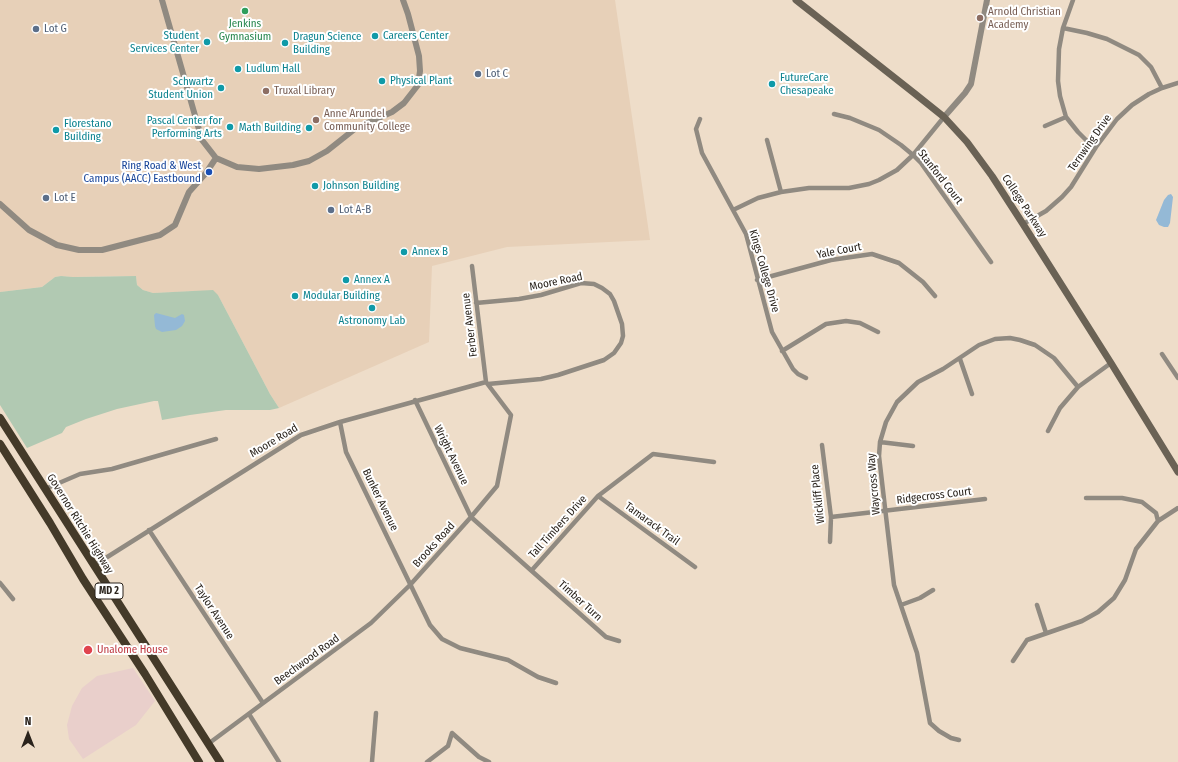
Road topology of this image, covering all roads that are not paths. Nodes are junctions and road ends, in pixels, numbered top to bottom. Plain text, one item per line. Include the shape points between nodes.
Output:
1 (162, 0) edge
2 (403, 0) edge
3 (796, 0) edge
4 (987, 0) edge
5 (1073, 0) edge
6 (1063, 28) junction
7 (1178, 83) edge
8 (1162, 88) junction
9 (834, 114) dead end
10 (944, 117) junction
11 (1066, 117) junction
12 (700, 120) dead end
13 (1045, 126) dead end
14 (767, 140) dead end
15 (1096, 147) junction
16 (913, 155) junction
17 (216, 158) junction
18 (781, 192) junction
19 (0, 204) edge
20 (733, 210) junction
21 (1024, 224) junction
22 (992, 262) dead end
23 (472, 266) dead end
24 (757, 280) junction
25 (935, 296) dead end
26 (476, 303) junction
27 (878, 332) dead end
28 (782, 351) junction
29 (1162, 354) dead end
30 (960, 359) junction
31 (1111, 363) junction
32 (806, 378) dead end
33 (1178, 378) edge
34 (487, 383) junction
35 (1078, 387) junction
36 (972, 394) dead end
37 (415, 400) junction
38 (0, 418) edge
39 (340, 422) junction
40 (1048, 431) dead end
41 (216, 439) dead end
42 (880, 442) junction
43 (0, 444) edge
44 (822, 445) dead end
45 (913, 446) dead end
46 (714, 462) dead end
47 (1178, 472) edge
48 (45, 489) junction
49 (598, 496) junction
50 (1086, 498) dead end
51 (985, 499) dead end
52 (1178, 508) edge
53 (885, 511) junction
54 (61, 516) junction
55 (472, 517) junction
56 (831, 517) junction
57 (1158, 521) junction
58 (50, 523) junction
59 (149, 530) junction
60 (830, 542) dead end
61 (93, 566) junction
62 (695, 566) dead end
63 (532, 570) junction
64 (0, 583) edge
65 (410, 584) junction
66 (933, 590) dead end
67 (13, 598) dead end
68 (901, 605) junction
69 (1037, 605) dead end
70 (1046, 633) junction
71 (619, 641) dead end
72 (1013, 661) dead end
73 (556, 683) dead end
74 (263, 703) junction
75 (376, 713) dead end
76 (249, 714) junction
77 (959, 740) dead end
78 (208, 744) junction
79 (199, 762) edge
80 (220, 762) edge
81 (279, 762) edge
82 (372, 762) edge
83 (427, 762) edge
84 (489, 762) edge

1 - 17 street via 202,140
2 - 17 street via 420,56 418,85 404,104 356,128 327,151 309,161 259,169 237,167
3 - 10 main road, College Parkway
4 - 10 street via 970,84
5 - 6 street
6 - 8 street via 1107,39 1139,56 1151,67
6 - 11 street via 1059,49 1058,81
7 - 8 street, Ternwing Drive
8 - 15 street, Ternwing Drive via 1132,105 1117,119
9 - 16 street, Stanford Court via 878,130
10 - 16 street
10 - 21 main road, College Parkway via 967,142
11 - 13 street
11 - 15 street via 1082,136
12 - 20 street, Kings College Drive via 696,129 702,154
14 - 18 street
15 - 21 street, Ternwing Drive via 1062,196 1046,211
16 - 18 street via 889,175 869,184 849,188 809,188
16 - 22 street, Stanford Court
17 - 19 street via 206,174 189,192 175,225 160,235 102,250 79,250 57,245 29,230
18 - 20 street via 758,198
20 - 24 street, Kings College Drive via 746,234
21 - 31 main road, College Parkway
23 - 26 street, Ferber Avenue
24 - 25 street, Yale Court via 831,260 872,254 899,263 923,282
24 - 28 street, Kings College Drive via 772,332
26 - 34 street, Ferber Avenue
26 - 34 street, Moore Road via 541,295 581,283 594,284 610,294 622,324 621,343 614,353 604,360 541,379
27 - 28 street via 860,323 846,321 826,324
28 - 32 street, Kings College Drive via 793,369
29 - 33 street
30 - 35 street, Waycross Way via 986,342 1010,338 1020,340 1035,345 1049,354
30 - 36 street
30 - 42 street, Waycross Way via 918,382 897,402 886,422
31 - 35 street
31 - 47 main road, College Parkway
34 - 37 street, Moore Road
34 - 55 street, Brooks Road via 511,415 497,486
35 - 40 street via 1060,408
37 - 39 street, Moore Road
37 - 55 street, Wright Avenue
38 - 48 highway, Governor Ritchie Highway / MD 2
39 - 59 street, Moore Road via 301,435
39 - 65 street, Bunker Avenue via 346,452
41 - 48 street via 112,470 80,474
42 - 45 street
42 - 53 street, Waycross Way via 879,456
43 - 58 highway, MD 2
44 - 56 street, Wickliff Place
46 - 49 street, Tall Timbers Drive via 653,454
48 - 54 highway, Governor Ritchie Highway / MD 2
49 - 62 street, Tamarack Trail
49 - 63 street, Tall Timbers Drive
50 - 57 street via 1122,498 1142,502 1156,513
51 - 53 street, Ridgecross Court
52 - 57 street
53 - 56 street, Ridgecross Court
53 - 68 street, Waycross Way via 894,586
54 - 58 highway
54 - 61 highway, Governor Ritchie Highway / MD 2
55 - 63 street, Timber Turn
55 - 65 street, Brooks Road
56 - 60 street, Wickliff Place
57 - 70 street via 1136,548 1125,580 1114,598 1098,612 1082,621
58 - 79 highway, MD 2
59 - 61 street, Moore Road
59 - 74 street, Taylor Avenue
61 - 78 highway, Governor Ritchie Highway / MD 2
63 - 71 street, Timber Turn via 606,637
64 - 67 street
65 - 73 street, Bunker Avenue via 430,625 442,638 460,648 508,660 538,677
65 - 74 street, Beechwood Road via 371,624
66 - 68 street
68 - 77 street, Waycross Way via 917,653 930,723 940,732
69 - 70 street
70 - 72 street via 1027,640
74 - 76 street, Beechwood Road
75 - 82 street
76 - 78 street, Beechwood Road
76 - 81 street
78 - 80 highway, Governor Ritchie Highway / MD 2
83 - 84 street via 448,746 452,733 479,757

